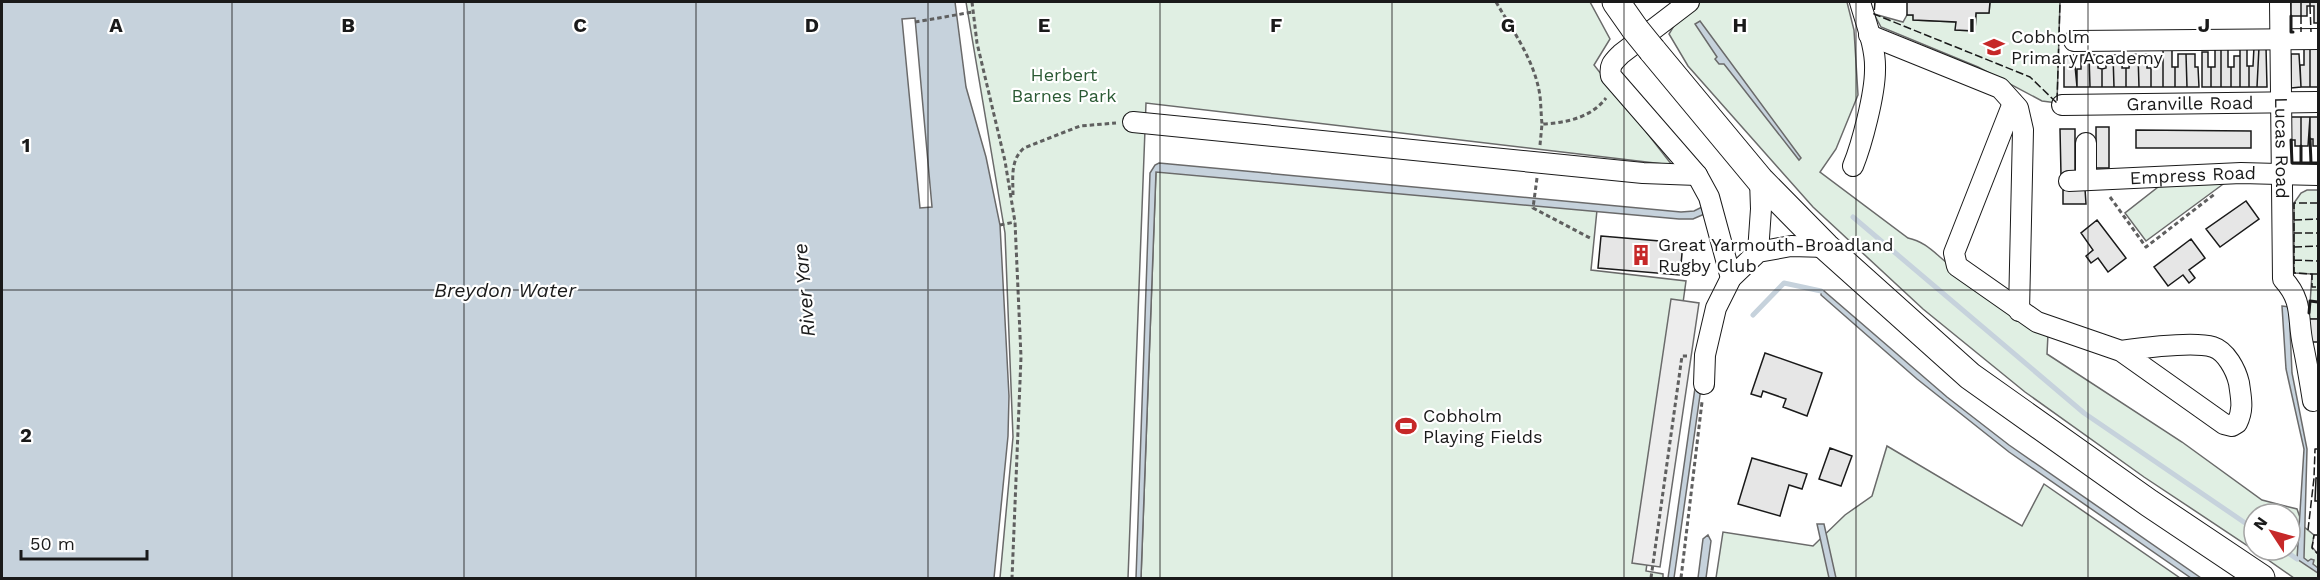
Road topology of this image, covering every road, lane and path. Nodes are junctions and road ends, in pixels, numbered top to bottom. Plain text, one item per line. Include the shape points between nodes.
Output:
1 (972, 2) edge
2 (1496, 2) edge
3 (1616, 2) edge
4 (1689, 2) edge
5 (1860, 2) edge
6 (2280, 2) edge
7 (973, 12) junction
8 (915, 22) dead end
9 (1869, 35) junction
10 (2319, 39) edge
11 (2280, 40) junction
12 (2074, 41) dead end
13 (1617, 83) junction
14 (2281, 102) junction
15 (2319, 102) edge
16 (2013, 103) junction
17 (2062, 105) dead end
18 (1133, 122) joint
19 (1542, 124) junction
20 (2086, 143) dead end
21 (1539, 162) junction
22 (1852, 166) dead end
23 (2241, 173) junction
24 (2281, 174) junction
25 (1697, 175) junction
26 (2319, 175) edge
27 (1760, 180) junction
28 (2085, 181) junction
29 (1013, 203) junction
30 (1016, 222) junction
31 (1000, 225) dead end
32 (1590, 237) dead end
33 (1826, 247) junction
34 (1758, 252) junction
35 (1731, 278) junction
36 (2019, 311) junction
37 (2121, 351) junction
38 (1705, 355) junction
39 (2313, 363) edge
40 (1704, 384) joint
41 (2313, 401) dead end
42 (1012, 579) edge
43 (1651, 579) edge
44 (1681, 579) edge
45 (2261, 579) edge

1 - 7 path
2 - 19 path via 1535,77
3 - 27 highway, bridge
4 - 13 street via 1612,63 1611,76
5 - 9 street
6 - 11 street, Lucas Road
7 - 8 path
7 - 29 path
9 - 16 street via 2000,88
9 - 22 street via 1875,70 1859,150
10 - 11 street
11 - 12 street
11 - 14 street, Lucas Road
13 - 19 path via 1602,103 1575,120
13 - 25 street
14 - 15 street, Granville Road
14 - 17 street, Granville Road
14 - 24 street, Lucas Road
16 - 36 street via 2023,130
16 - 36 street via 1954,260
18 - 21 street
18 - 29 path via 1080,126 1024,148 1014,163
19 - 21 path
20 - 28 street
21 - 25 street
21 - 32 path via 1533,208
23 - 24 street, Empress Road
23 - 28 street, Empress Road
23 - 28 path via 2145,247
24 - 26 street, Empress Road
24 - 39 street, Lucas Road via 2283,279 2296,289 2302,343
25 - 35 street via 1709,196
27 - 33 highway
27 - 34 street
29 - 30 path
30 - 31 path
30 - 42 path via 1021,357
33 - 34 street via 1791,246
33 - 45 highway via 1970,376
34 - 35 street
35 - 38 street via 1716,308
36 - 37 street via 2037,322
37 - 37 street via 2224,424 2237,423 2243,407 2237,374 2212,346
38 - 40 street
38 - 43 path via 1682,356
39 - 41 street, Lucas Road
40 - 44 path

